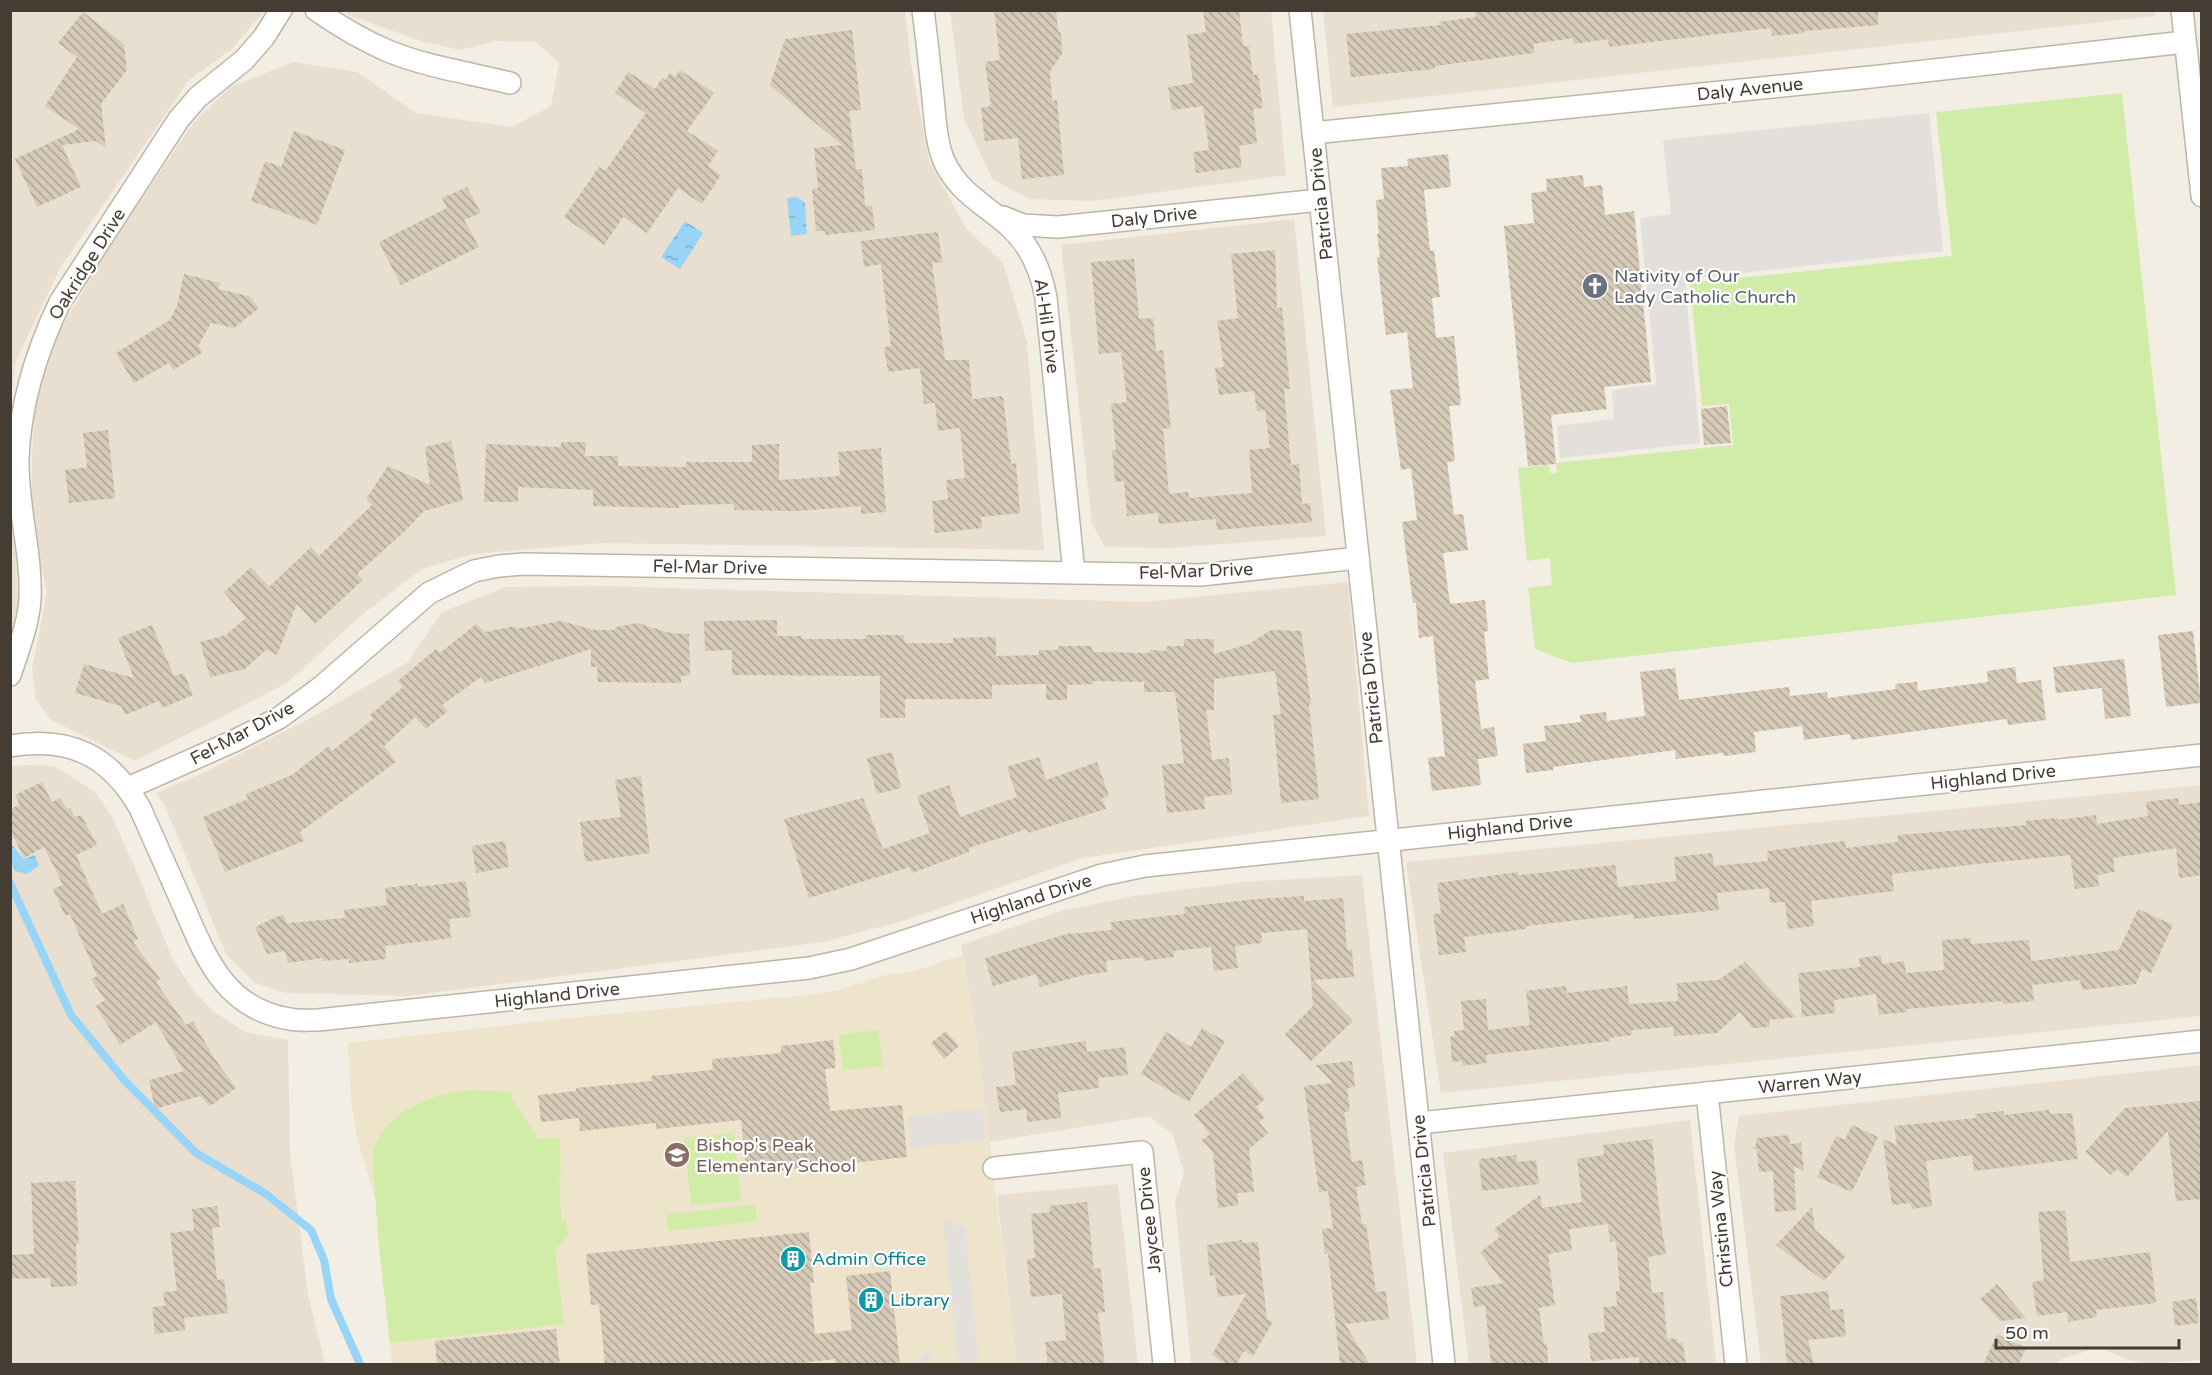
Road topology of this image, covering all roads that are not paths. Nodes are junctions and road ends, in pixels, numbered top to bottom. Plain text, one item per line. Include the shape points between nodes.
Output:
1 (281, 10) edge
2 (315, 10) edge
3 (923, 10) edge
4 (1300, 10) edge
5 (2182, 10) edge
6 (2186, 42) junction
7 (510, 82) dead end
8 (1313, 133) junction
9 (2202, 196) edge
10 (1320, 200) junction
11 (990, 213) junction
12 (1358, 558) junction
13 (1074, 573) junction
14 (10, 675) edge
15 (10, 746) edge
16 (2202, 755) edge
17 (129, 788) junction
18 (1387, 840) junction
19 (2202, 1041) edge
20 (1707, 1093) junction
21 (1419, 1123) junction
22 (994, 1168) dead end
23 (1164, 1365) edge
24 (1444, 1365) edge
25 (1736, 1365) edge

1 - 14 street, Oakridge Drive via 244,60 198,97 179,119 50,323 33,367 22,412 18,462 30,601
2 - 7 street via 355,36 390,52
3 - 11 street, Al-Hil Drive via 936,128 944,161 963,191
4 - 8 street, Patricia Drive
5 - 6 street
6 - 8 street, Daly Avenue
6 - 9 street
8 - 10 street, Patricia Drive
10 - 11 street, Daly Drive via 1058,227 1023,225
10 - 12 street, Patricia Drive
11 - 13 street, Al-Hil Drive via 1022,240 1042,277
12 - 13 street, Fel-Mar Drive via 1201,575
12 - 18 street, Patricia Drive
13 - 17 street, Fel-Mar Drive via 524,564 474,571 429,592 320,688 279,718
15 - 17 street, Highland Drive via 31,742 76,748 96,758
16 - 18 street, Highland Drive
17 - 18 street, Highland Drive via 204,954 219,978 239,998 263,1012 291,1019 318,1020 809,968 851,959 1102,875 1145,866
18 - 21 street, Patricia Drive
19 - 20 street, Warren Way
20 - 21 street, Warren Way
20 - 25 street, Christina Way
21 - 24 street, Patricia Drive
22 - 23 street, Jaycee Drive via 1142,1152

